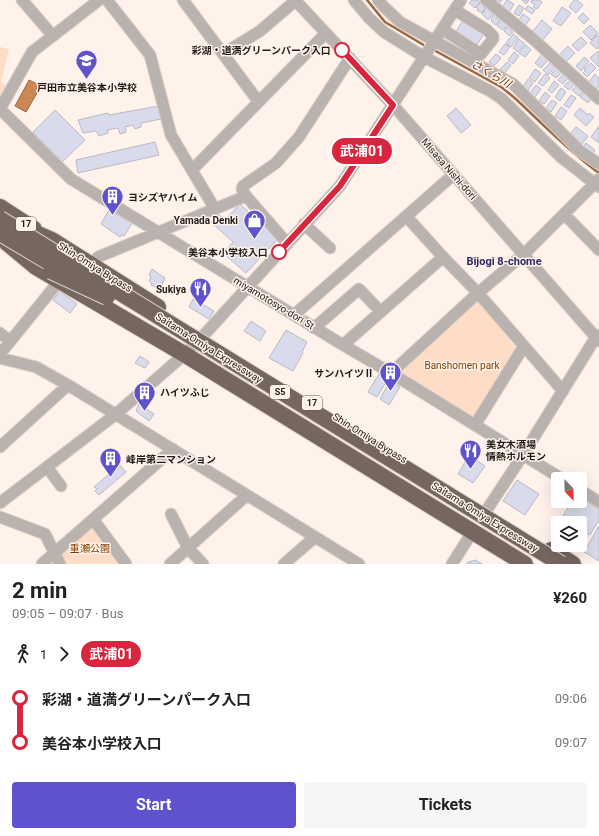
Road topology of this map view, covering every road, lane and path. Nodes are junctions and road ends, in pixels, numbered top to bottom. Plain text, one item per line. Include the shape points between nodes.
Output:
1 (22, 0) edge
2 (99, 0) edge
3 (107, 0) edge
4 (183, 0) edge
5 (295, 0) edge
6 (354, 0) edge
7 (378, 0) edge
8 (461, 0) edge
9 (486, 0) edge
10 (455, 10) junction
11 (442, 29) junction
12 (326, 33) junction
13 (53, 36) junction
14 (429, 48) junction
15 (223, 54) junction
16 (350, 58) junction
17 (599, 99) edge
18 (258, 101) junction
19 (393, 105) junction
20 (0, 109) edge
21 (599, 164) edge
22 (192, 170) junction
23 (454, 175) junction
24 (598, 182) edge
25 (246, 196) junction
26 (0, 207) edge
27 (215, 209) junction
28 (0, 213) edge
29 (565, 215) junction
30 (406, 216) junction
31 (0, 218) edge
32 (304, 224) junction
33 (158, 232) junction
34 (0, 233) edge
35 (0, 237) edge
36 (0, 240) edge
37 (52, 240) junction
38 (287, 243) junction
39 (0, 247) edge
40 (330, 248) dead end
41 (599, 250) edge
42 (524, 254) junction
43 (443, 258) junction
44 (93, 266) junction
45 (36, 267) junction
46 (59, 281) junction
47 (247, 287) junction
48 (110, 293) junction
49 (478, 293) junction
50 (381, 312) junction
51 (294, 315) junction
52 (314, 328) junction
53 (0, 333) edge
54 (203, 336) junction
55 (598, 338) edge
56 (10, 342) junction
57 (343, 345) junction
58 (524, 346) junction
59 (0, 354) edge
60 (184, 354) junction
61 (0, 358) edge
62 (391, 373) junction
63 (68, 385) junction
64 (563, 391) junction
65 (116, 414) junction
66 (475, 425) junction
67 (0, 447) edge
68 (173, 449) junction
69 (523, 455) junction
70 (47, 467) junction
71 (551, 472) edge
72 (61, 486) dead end
73 (587, 494) edge
74 (247, 495) junction
75 (599, 502) edge
76 (0, 503) edge
77 (486, 511) junction
78 (171, 514) dead end
79 (0, 517) edge
80 (93, 519) junction
81 (473, 531) junction
82 (315, 537) junction
83 (188, 548) junction
84 (54, 553) junction
85 (42, 564) edge
86 (60, 564) edge
87 (126, 564) edge
88 (170, 564) edge
89 (203, 564) edge
90 (284, 564) edge
91 (359, 564) edge
92 (452, 564) edge
93 (525, 564) edge
94 (542, 564) edge
95 (561, 564) edge
96 (573, 564) edge

1 - 13 street
2 - 13 street
3 - 22 street via 150,55 171,135
4 - 15 street
5 - 12 street, Misasa Nishi-dori
5 - 15 street via 260,31
6 - 14 street via 384,32
7 - 14 street
8 - 10 street
9 - 17 street
10 - 11 street
10 - 11 street via 487,30 493,39 481,54
11 - 14 street
12 - 16 street, Misasa Nishi-dori
12 - 18 street
13 - 20 street via 32,52
14 - 19 street
14 - 21 street via 513,84 580,151
14 - 24 street via 502,99 562,158
15 - 18 street
16 - 19 street, Misasa Nishi-dori
16 - 25 street via 299,137 276,163 243,186
18 - 22 street
19 - 23 street, Misasa Nishi-dori
19 - 32 street via 340,186
20 - 33 street, miyamotosyo-dori St via 71,179
22 - 27 street
23 - 30 street
23 - 42 street, Misasa Nishi-dori
24 - 29 street
25 - 27 street
25 - 38 street
26 - 37 highway, 17
27 - 33 street
28 - 48 highway, bridge via 63,251
29 - 41 street
29 - 42 street
30 - 43 street
30 - 51 street
31 - 37 highway, Shin-Omiya Bypass / 17
31 - 48 highway, Saitama-Omiya Expressway / S5, bridge
32 - 38 street
32 - 40 street
33 - 44 street via 98,257
33 - 47 street, miyamotosyo-dori St
34 - 48 highway, Saitama-Omiya Expressway / S5, bridge
35 - 45 highway, 17
36 - 48 highway, bridge via 50,271
37 - 44 highway, Shin-Omiya Bypass / 17
38 - 47 street
39 - 45 highway, 17
42 - 49 street
42 - 55 street, Misasa Nishi-dori
43 - 49 street
43 - 50 street
44 - 54 highway, Shin-Omiya Bypass / 17
45 - 46 highway, 17
46 - 56 street
46 - 60 highway, 17
47 - 51 street, miyamotosyo-dori St
47 - 54 street
48 - 94 highway, Saitama-Omiya Expressway / S5
48 - 95 highway, Saitama-Omiya Expressway / S5, bridge
49 - 58 street
49 - 62 street
50 - 52 street via 359,289
50 - 57 street
51 - 52 street, miyamotosyo-dori St
52 - 57 street, miyamotosyo-dori St
53 - 56 street
54 - 60 street
54 - 77 highway, Shin-Omiya Bypass / 17
55 - 64 street
56 - 59 street
57 - 62 street, miyamotosyo-dori St
58 - 64 street
58 - 66 street
60 - 65 street
60 - 81 highway, 17
61 - 63 street via 36,367
62 - 66 street, miyamotosyo-dori St
63 - 65 street
63 - 67 street
64 - 69 street
65 - 68 street
65 - 70 street
66 - 69 street, miyamotosyo-dori St
68 - 74 street
68 - 80 street
69 - 71 street, miyamotosyo-dori St
69 - 77 street
70 - 72 street
70 - 76 street
73 - 75 street
74 - 82 street
74 - 83 street
77 - 96 highway, Shin-Omiya Bypass / 17
78 - 83 street
79 - 84 street via 45,534
80 - 84 street
80 - 87 street
81 - 92 street
81 - 93 highway, 17
82 - 90 street
82 - 91 street
83 - 88 street
83 - 89 street
84 - 85 street
84 - 86 street

